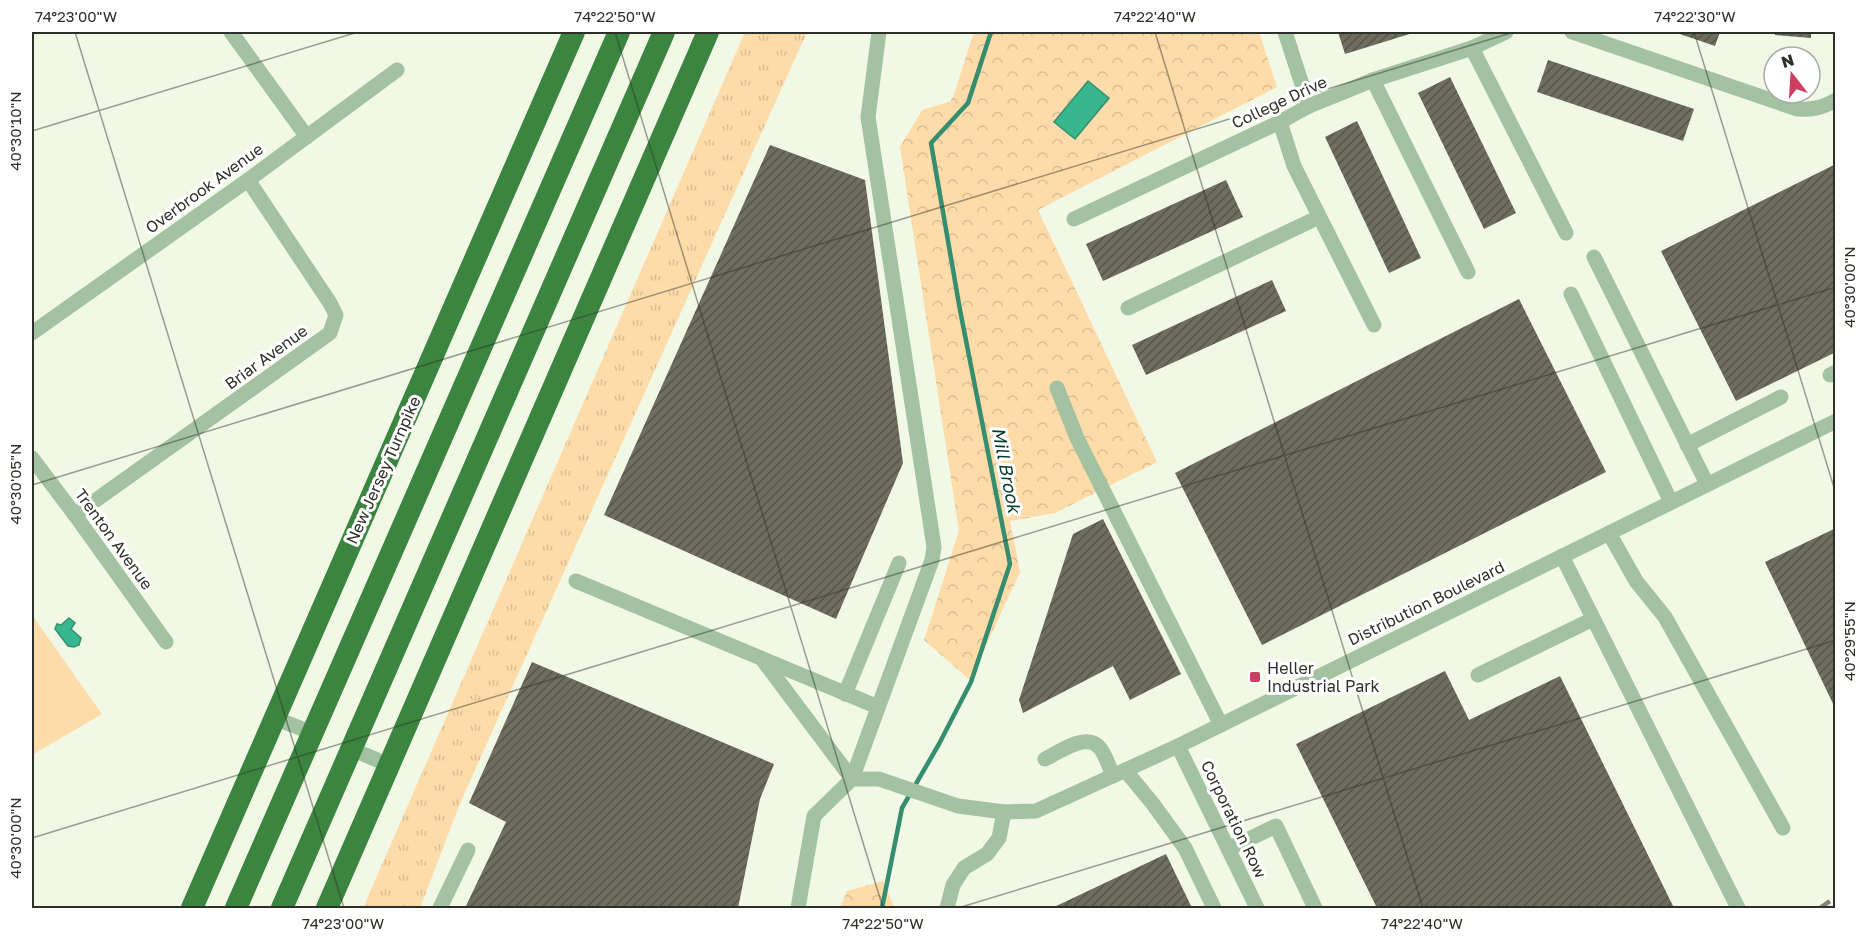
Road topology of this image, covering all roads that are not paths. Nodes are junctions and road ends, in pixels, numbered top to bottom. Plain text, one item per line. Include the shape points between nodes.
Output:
1 (231, 32) edge
2 (574, 32) edge
3 (619, 32) edge
4 (664, 32) edge
5 (708, 32) edge
6 (879, 32) edge
7 (1284, 32) edge
8 (1506, 32) edge
9 (1572, 32) edge
10 (1472, 48) junction
11 (397, 70) dead end
12 (1373, 80) junction
13 (1836, 100) edge
14 (1309, 106) junction
15 (1280, 122) junction
16 (307, 137) junction
17 (248, 180) junction
18 (1319, 217) junction
19 (1074, 219) dead end
20 (1566, 232) dead end
21 (1594, 257) dead end
22 (1468, 272) dead end
23 (1571, 294) dead end
24 (1128, 308) dead end
25 (1374, 325) dead end
26 (32, 333) edge
27 (1057, 387) dead end
28 (1780, 397) dead end
29 (1836, 422) edge
30 (1687, 445) junction
31 (32, 458) edge
32 (1707, 484) junction
33 (1671, 502) junction
34 (75, 515) junction
35 (1610, 533) junction
36 (1562, 556) junction
37 (898, 563) dead end
38 (576, 580) dead end
39 (1593, 619) junction
40 (165, 642) dead end
41 (762, 659) junction
42 (1478, 675) dead end
43 (845, 694) junction
44 (878, 707) junction
45 (274, 718) junction
46 (1221, 725) junction
47 (313, 733) junction
48 (1178, 746) junction
49 (351, 749) junction
50 (1045, 759) dead end
51 (389, 765) junction
52 (1119, 773) junction
53 (852, 779) junction
54 (1004, 812) junction
55 (1783, 828) dead end
56 (1228, 849) junction
57 (468, 850) dead end
58 (192, 909) edge
59 (236, 909) edge
60 (282, 909) edge
61 (327, 909) edge
62 (440, 909) edge
63 (798, 909) edge
64 (947, 909) edge
65 (1214, 909) edge
66 (1257, 909) edge
67 (1315, 909) edge
68 (1738, 909) edge

1 - 16 street
2 - 45 highway, New Jersey Turnpike
3 - 47 highway
4 - 49 highway
5 - 51 highway
6 - 44 street via 868,117 934,547
7 - 14 street
8 - 10 street, College Drive
9 - 13 street via 1797,110 1814,110
10 - 12 street, College Drive
10 - 20 street
11 - 16 street, Overbrook Avenue
12 - 14 street, College Drive
12 - 22 street
14 - 15 street, College Drive
15 - 18 street via 1294,166
15 - 19 street, College Drive
16 - 17 street, Overbrook Avenue
17 - 26 street, Overbrook Avenue
17 - 34 street, Briar Avenue via 330,303 336,315 330,333
18 - 24 street
18 - 25 street
21 - 30 street
23 - 33 street
27 - 46 street via 1077,438
28 - 30 street
29 - 32 street, Distribution Boulevard
30 - 32 street
31 - 34 street, Trenton Avenue
32 - 33 street, Distribution Boulevard
33 - 35 street, Distribution Boulevard
34 - 40 street, Trenton Avenue
35 - 36 street, Distribution Boulevard
35 - 55 street via 1636,581 1665,617
36 - 39 street
36 - 46 street, Distribution Boulevard
37 - 43 street
38 - 41 street
39 - 42 street
39 - 68 street
41 - 43 street
41 - 53 street
43 - 44 street
44 - 53 street
45 - 47 street
45 - 58 highway, New Jersey Turnpike
46 - 48 street, Distribution Boulevard
47 - 59 highway
48 - 52 street, Distribution Boulevard
48 - 56 street, Corporation Row
49 - 51 street
49 - 60 highway
50 - 52 street via 1080,742 1092,742
51 - 61 highway
52 - 54 street, Distribution Boulevard via 1036,811
52 - 65 street via 1153,804 1185,848
53 - 54 street, Distribution Boulevard via 879,779 958,806
53 - 63 street via 814,816
54 - 64 street via 999,838 987,854 964,868 953,885
56 - 66 street, Corporation Row
56 - 67 street via 1276,826
57 - 62 street

